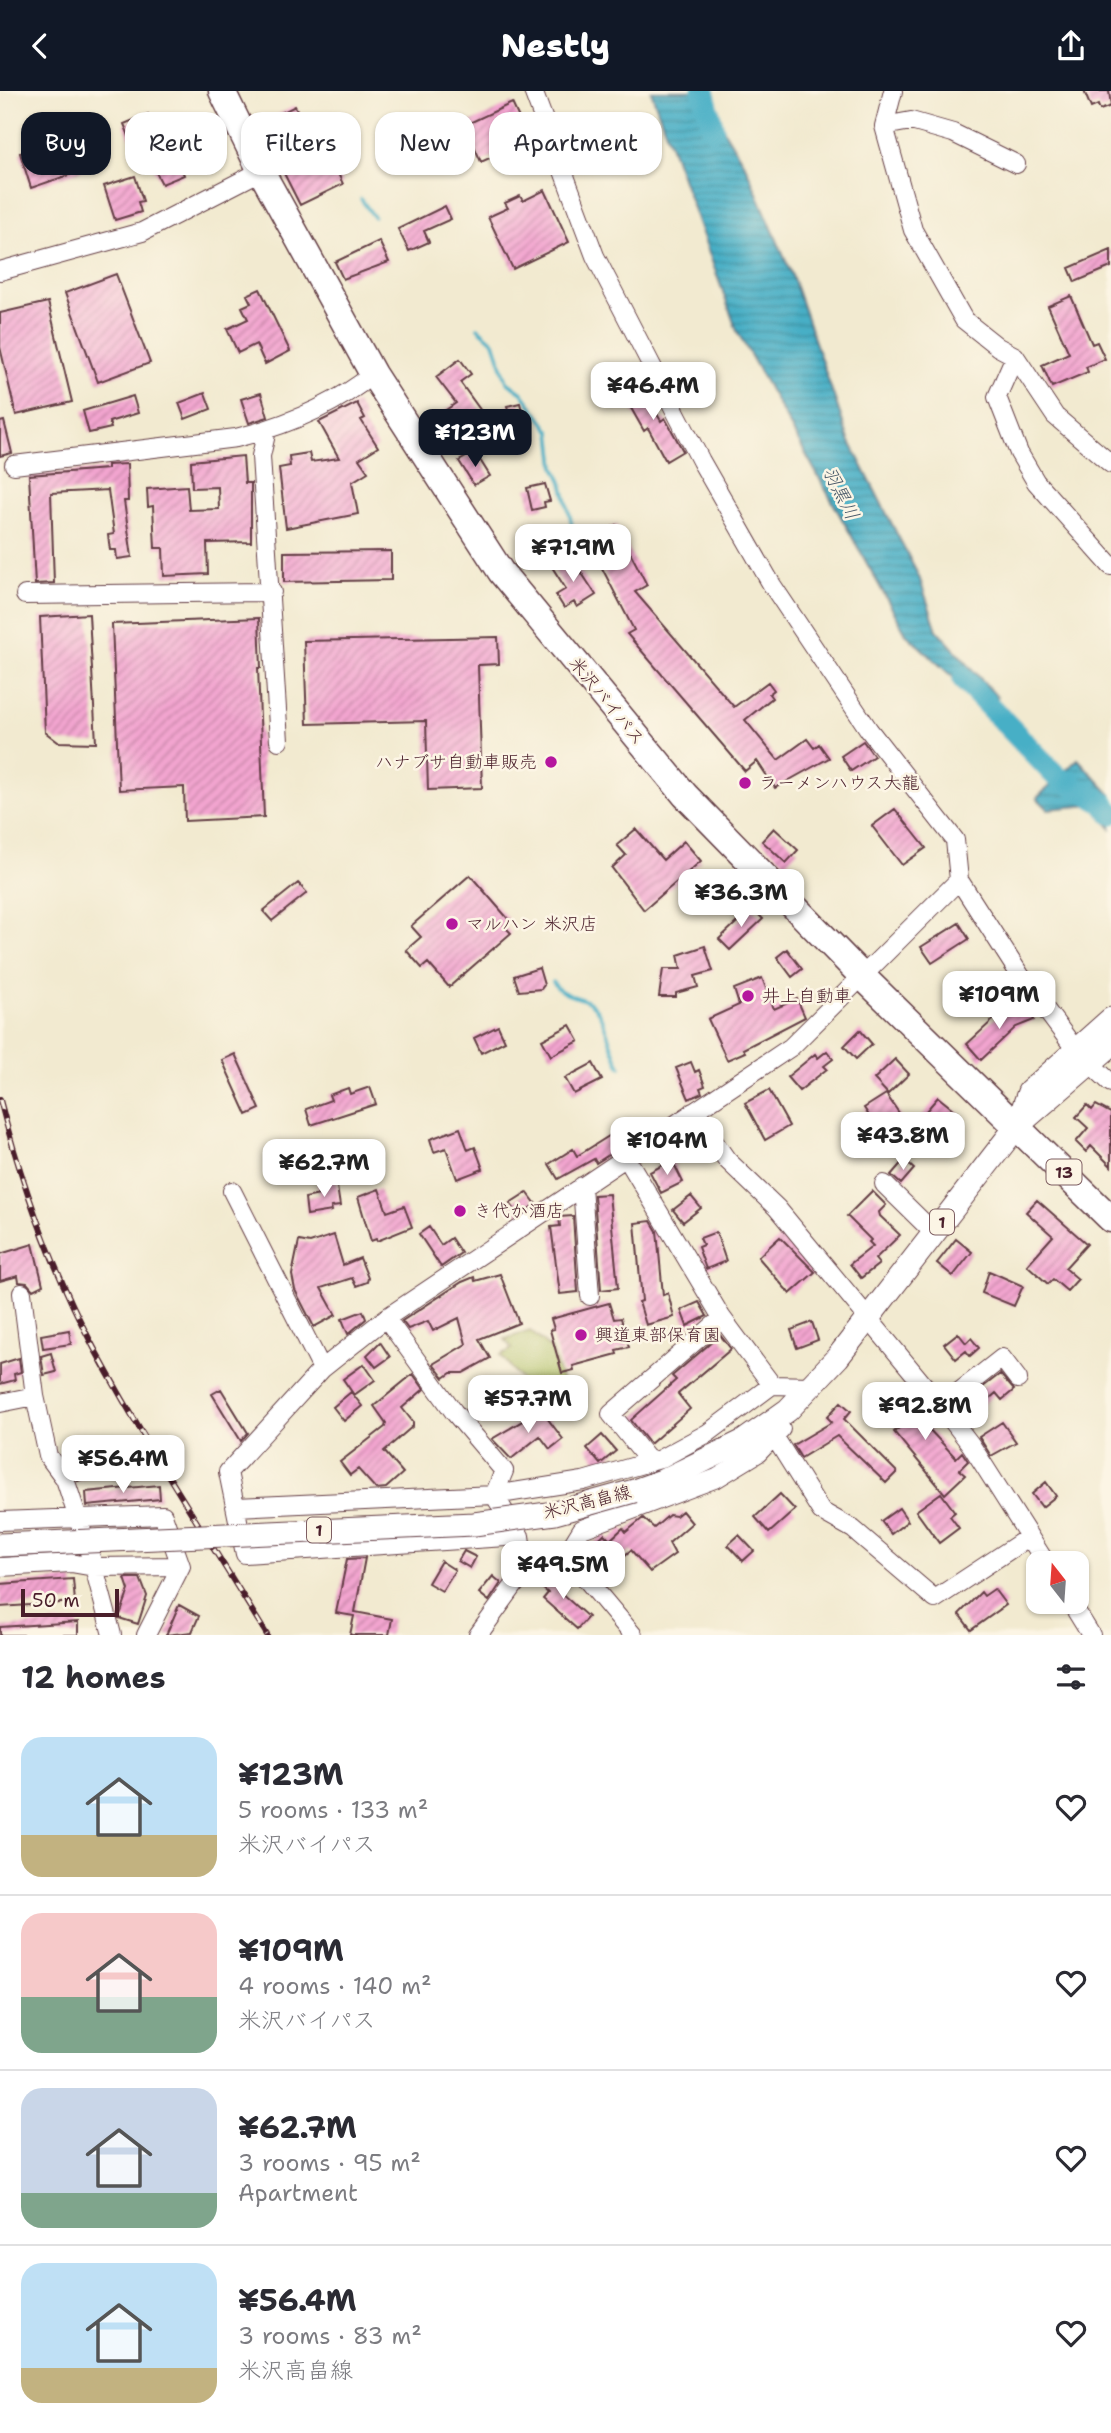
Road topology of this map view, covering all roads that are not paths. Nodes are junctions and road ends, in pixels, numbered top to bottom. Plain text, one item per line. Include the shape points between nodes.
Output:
1 (222, 91) edge
2 (533, 91) edge
3 (892, 91) edge
4 (884, 126) junction
5 (241, 130) edge
6 (1016, 164) dead end
7 (253, 175) edge
8 (263, 175) edge
9 (0, 271) edge
10 (1015, 356) junction
11 (373, 375) junction
12 (267, 430) junction
13 (1111, 464) edge
14 (14, 465) dead end
15 (1111, 566) edge
16 (272, 592) junction
17 (25, 595) dead end
18 (279, 741) dead end
19 (959, 880) junction
20 (862, 976) junction
21 (1099, 1043) edge
22 (1111, 1083) edge
23 (693, 1112) junction
24 (1017, 1126) junction
25 (626, 1157) junction
26 (884, 1184) dead end
27 (582, 1186) junction
28 (232, 1191) dead end
29 (1111, 1219) edge
30 (934, 1233) junction
31 (22, 1293) dead end
32 (590, 1296) dead end
33 (386, 1318) junction
34 (722, 1318) junction
35 (868, 1318) junction
36 (322, 1369) junction
37 (1018, 1379) dead end
38 (772, 1385) junction
39 (810, 1385) junction
40 (35, 1396) junction
41 (0, 1403) edge
42 (941, 1406) junction
43 (788, 1410) junction
44 (774, 1436) junction
45 (650, 1462) junction
46 (494, 1495) junction
47 (236, 1507) junction
48 (77, 1517) junction
49 (0, 1521) edge
50 (520, 1536) junction
51 (1029, 1537) junction
52 (0, 1545) edge
53 (1038, 1551) edge
54 (566, 1555) junction
55 (534, 1558) junction
56 (181, 1566) junction
57 (0, 1567) edge
58 (94, 1567) junction
59 (1078, 1614) edge
60 (112, 1635) edge
61 (146, 1635) edge
62 (478, 1635) edge
63 (633, 1635) edge
64 (1091, 1635) edge

1 - 5 highway, 米沢バイパス / 13
2 - 19 street via 595,256 701,461 772,585 869,730 955,840
3 - 4 street
4 - 6 street via 911,121 922,124 953,133
4 - 10 street via 913,230 964,320
7 - 9 street via 142,232
8 - 11 highway, 米沢バイパス / 13
10 - 13 street via 1055,416
10 - 15 street via 997,397 1019,453 1036,482
11 - 12 street via 348,395
11 - 20 highway, 米沢バイパス / 13 via 501,572 685,795
12 - 14 street via 236,438
12 - 16 street via 261,456
16 - 17 street
16 - 18 street
19 - 20 street
19 - 21 street via 1020,975
20 - 23 street via 791,1047
20 - 24 highway, 米沢バイパス / 13
21 - 22 street
21 - 24 main road, 米沢高畠線 / 1 via 1029,1092
23 - 25 street
23 - 35 street via 727,1160 777,1208
24 - 29 highway, 米沢バイパス / 13
24 - 30 main road, 米沢高畠線 / 1
25 - 27 street
25 - 34 street
26 - 30 street
27 - 32 street
27 - 33 street
28 - 36 street
30 - 35 main road, 米沢高畠線 / 1
31 - 40 street
33 - 36 street
33 - 46 street via 454,1412 504,1471
34 - 38 street
34 - 45 street via 611,1414
35 - 39 main road, 米沢高畠線 / 1
35 - 42 street
36 - 47 street via 228,1472
37 - 42 street via 1002,1358
38 - 39 street
38 - 45 street via 708,1433
39 - 43 main road, 米沢高畠線 / 1
40 - 41 street
40 - 48 street via 48,1457 65,1479
42 - 51 street
43 - 44 street via 785,1424
43 - 52 main road, 米沢高畠線 / 1, bridge via 744,1441 662,1481 555,1513 474,1524
44 - 51 street via 821,1511 853,1529 935,1599
44 - 54 street via 758,1453 717,1478 582,1529
45 - 46 street via 583,1481
46 - 47 street
46 - 50 street
47 - 50 street via 245,1554
48 - 49 street
48 - 56 street via 163,1515
48 - 58 street
50 - 55 street via 522,1550
51 - 53 street
54 - 55 street
54 - 63 street
55 - 62 street
56 - 58 street
56 - 61 street
57 - 58 street via 71,1563
58 - 60 street
59 - 64 street

